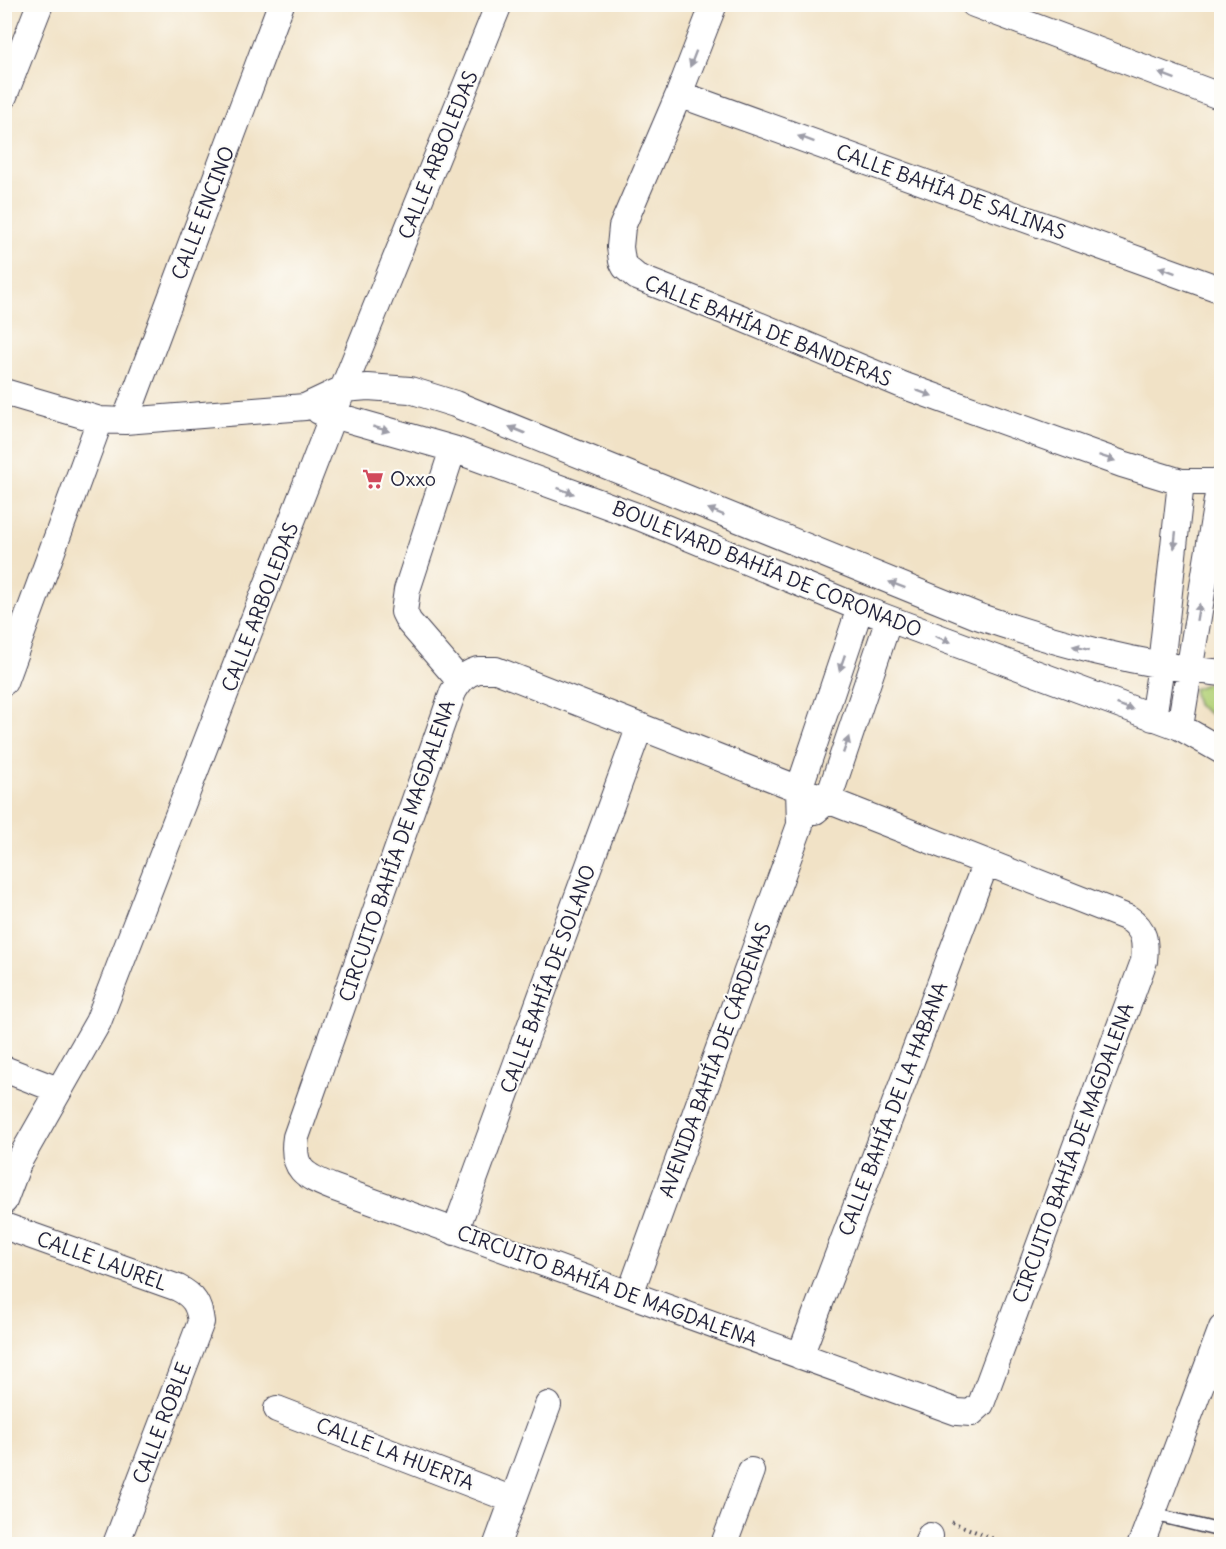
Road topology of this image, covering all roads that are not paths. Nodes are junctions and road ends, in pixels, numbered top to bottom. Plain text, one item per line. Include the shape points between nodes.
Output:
1 (40, 4) edge
2 (282, 4) edge
3 (499, 4) edge
4 (714, 4) edge
5 (974, 4) edge
6 (679, 94) junction
7 (4, 96) edge
8 (1221, 97) edge
9 (1221, 290) edge
10 (344, 389) junction
11 (4, 392) edge
12 (304, 407) junction
13 (334, 416) junction
14 (113, 421) junction
15 (453, 449) junction
16 (1181, 482) junction
17 (1221, 482) edge
18 (860, 608) junction
19 (889, 619) junction
20 (1161, 665) junction
21 (1188, 670) junction
22 (1221, 673) edge
23 (459, 680) junction
24 (4, 682) edge
25 (1153, 718) junction
26 (640, 726) junction
27 (1180, 727) junction
28 (1221, 751) edge
29 (799, 789) junction
30 (828, 800) junction
31 (800, 825) junction
32 (986, 862) junction
33 (4, 1069) edge
34 (58, 1090) junction
35 (4, 1201) edge
36 (4, 1226) edge
37 (455, 1232) junction
38 (630, 1294) junction
39 (195, 1301) joint
40 (1221, 1328) edge
41 (800, 1356) junction
42 (548, 1405) dead end
43 (277, 1409) dead end
44 (751, 1471) dead end
45 (513, 1500) junction
46 (1152, 1514) junction
47 (1221, 1531) edge
48 (116, 1545) edge
49 (497, 1545) edge
50 (724, 1545) edge
51 (1141, 1545) edge

1 - 7 street
2 - 14 street, CALLE ENCINO
3 - 10 street, CALLE ARBOLEDAS
4 -> 6 street, CALLE BAHÍA DE BANDERAS
8 -> 5 street
9 -> 6 street, CALLE BAHÍA DE SALINAS
6 -> 16 street, CALLE BAHÍA DE BANDERAS via 622,227 622,261 637,278 905,386
10 - 12 street, BOULEVARD BAHÍA DE CORONADO
10 - 13 street, CALLE ARBOLEDAS
20 -> 10 street, BOULEVARD BAHÍA DE CORONADO via 1052,641 977,616 432,396 392,388
11 - 14 street, BOULEVARD BAHÍA DE CORONADO
12 - 13 street, BOULEVARD BAHÍA DE CORONADO
12 - 14 street, BOULEVARD BAHÍA DE CORONADO
13 -> 15 street, BOULEVARD BAHÍA DE CORONADO
13 - 34 street, CALLE ARBOLEDAS via 98,1022
14 - 24 street, CALLE ENCINO
15 -> 18 street, BOULEVARD BAHÍA DE CORONADO via 639,517
15 - 23 street via 407,590 404,612
16 - 17 street, CALLE BAHÍA DE BANDERAS
16 -> 20 street
21 -> 17 street, CALLE BAHÍA DE BANDERAS
18 - 19 street, BOULEVARD BAHÍA DE CORONADO
18 -> 29 street, AVENIDA BAHÍA DE CÁRDENAS
19 -> 25 street, BOULEVARD BAHÍA DE CORONADO
30 -> 19 street, AVENIDA BAHÍA DE CÁRDENAS
20 - 21 street, BOULEVARD BAHÍA DE CORONADO
20 - 25 street
21 - 22 street, BOULEVARD BAHÍA DE CORONADO
21 - 27 street, CALLE BAHÍA DE BANDERAS
23 - 26 street, CIRCUITO BAHÍA DE MAGDALENA via 478,670 496,670
23 - 37 street, CIRCUITO BAHÍA DE MAGDALENA via 294,1147 296,1163 314,1179
25 - 27 street, BOULEVARD BAHÍA DE CORONADO
26 - 29 street, CIRCUITO BAHÍA DE MAGDALENA
26 - 37 street, CALLE BAHÍA DE SOLANO
27 - 28 street, BOULEVARD BAHÍA DE CORONADO
29 - 30 street, CIRCUITO BAHÍA DE MAGDALENA
29 - 31 street, AVENIDA BAHÍA DE CÁRDENAS
30 - 31 street, AVENIDA BAHÍA DE CÁRDENAS
30 - 32 street, CIRCUITO BAHÍA DE MAGDALENA
31 - 38 street, AVENIDA BAHÍA DE CÁRDENAS
32 - 41 street, CALLE BAHÍA DE LA HABANA
32 - 41 street, CIRCUITO BAHÍA DE MAGDALENA via 1128,918 1142,929 1146,947 981,1404 971,1413 957,1412
33 - 34 street
34 - 35 street, CALLE ARBOLEDAS via 19,1161
36 - 39 street, CALLE LAUREL via 178,1288
37 - 38 street, CIRCUITO BAHÍA DE MAGDALENA
38 - 41 street, CIRCUITO BAHÍA DE MAGDALENA
39 - 48 street, CALLE ROBLE via 201,1322
40 - 46 street
42 - 45 street
43 - 45 street, CALLE LA HUERTA
44 - 50 street
45 - 49 street
46 - 47 lane
46 - 51 street

